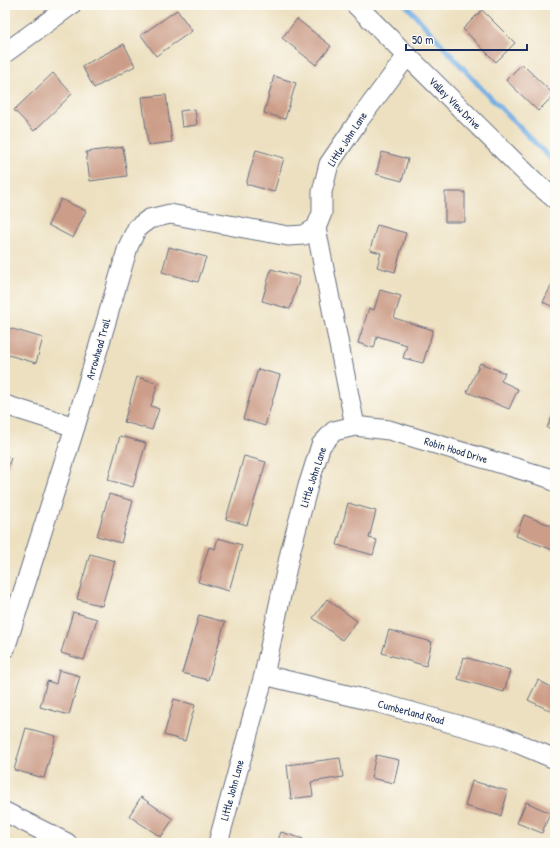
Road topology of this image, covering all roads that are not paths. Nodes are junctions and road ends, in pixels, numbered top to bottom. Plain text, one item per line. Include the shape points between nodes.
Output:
1 (71, 5) edge
2 (356, 5) edge
3 (5, 53) edge
4 (407, 56) junction
5 (555, 199) edge
6 (316, 228) junction
7 (5, 405) edge
8 (355, 426) junction
9 (75, 427) junction
10 (555, 482) edge
11 (5, 649) edge
12 (264, 675) junction
13 (555, 759) edge
14 (5, 812) edge
15 (67, 843) edge
16 (218, 843) edge

1 - 3 street
2 - 4 street, Valley View Drive
4 - 5 street, Valley View Drive
4 - 6 street, Little John Lane via 329,164 322,192 322,213
6 - 8 street, Little John Lane
6 - 9 street, Arrowhead Trail via 304,235 288,236 170,214 149,219 137,228 128,247
7 - 9 street
8 - 10 street, Robin Hood Drive via 389,430 549,478
8 - 12 street, Little John Lane via 334,431 321,445 290,553
9 - 11 street, Arrowhead Trail
12 - 13 street, Cumberland Road via 372,701 505,738
12 - 16 street, Little John Lane
14 - 15 street

